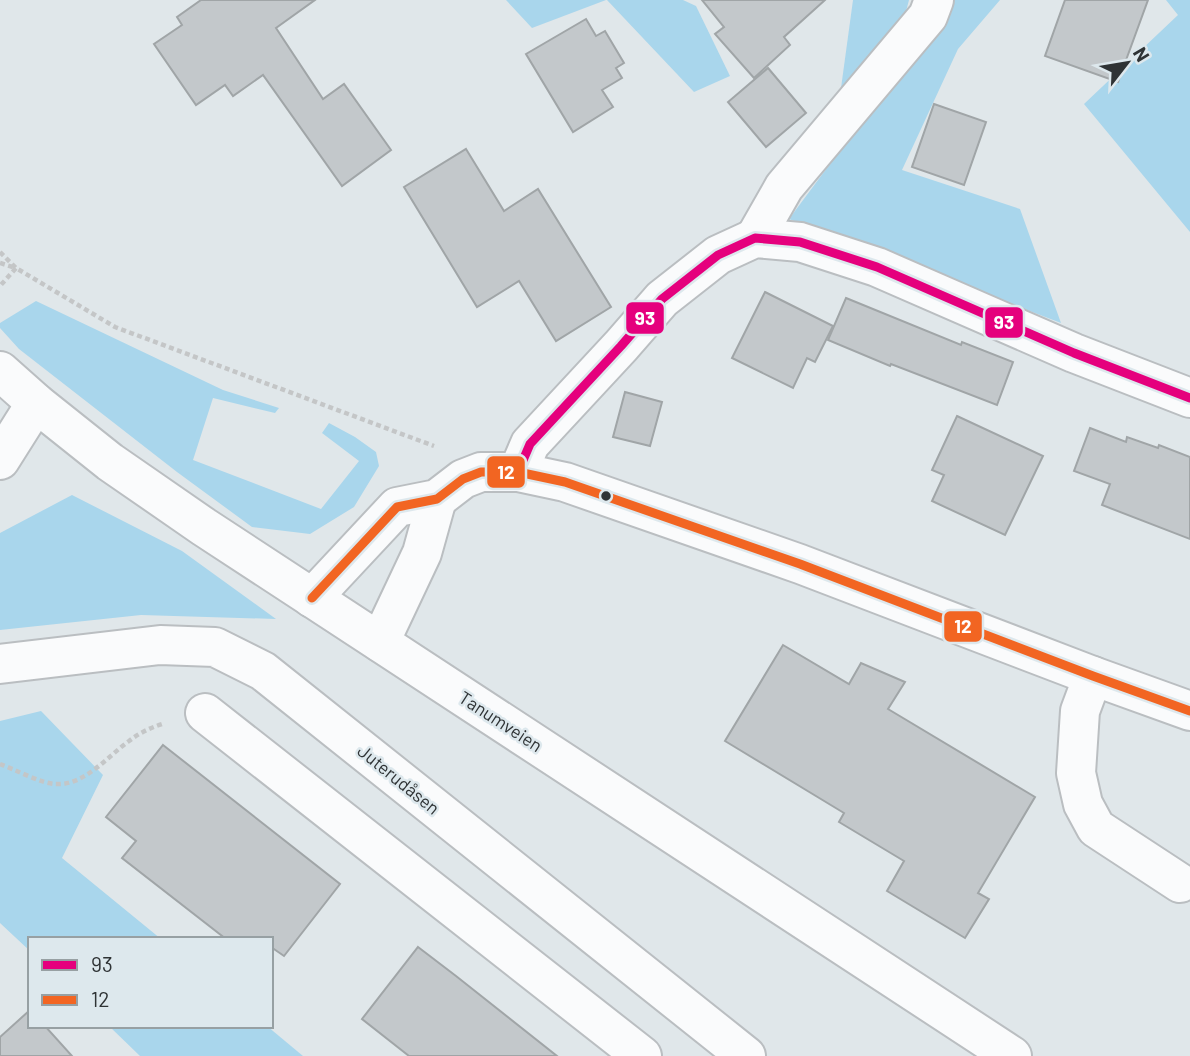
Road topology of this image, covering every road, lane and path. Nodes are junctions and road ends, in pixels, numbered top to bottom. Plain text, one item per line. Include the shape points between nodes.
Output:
1 (934, 0) edge
2 (755, 238) junction
3 (0, 251) edge
4 (0, 263) edge
5 (16, 268) junction
6 (0, 286) edge
7 (0, 372) edge
8 (1190, 398) edge
9 (36, 403) junction
10 (0, 460) edge
11 (518, 472) junction
12 (450, 489) junction
13 (312, 598) junction
14 (380, 642) junction
15 (0, 664) edge
16 (1093, 676) junction
17 (1190, 711) edge
18 (205, 713) joint
19 (0, 764) edge
20 (1181, 883) dead end
21 (642, 1056) edge
22 (746, 1056) edge
23 (1013, 1056) edge

1 - 2 street via 929,16 784,187
2 - 8 street via 800,242 877,267
2 - 11 street via 718,255 662,299 530,444
3 - 5 path
4 - 5 path
5 - 6 path
5 - 12 path via 115,327 443,449
7 - 9 street, Tanumveien
9 - 10 street
9 - 13 street, Tanumveien via 110,462
11 - 12 street via 481,472
11 - 16 street via 565,482 835,576
12 - 13 street via 397,507
12 - 14 street
13 - 14 street, Tanumveien
14 - 23 street, Tanumveien
15 - 22 street, Juterudåsen via 160,645 215,647 263,671
16 - 17 street
16 - 20 street via 1080,711 1076,773 1083,804 1096,828
18 - 19 path via 189,723 165,722 151,727 88,774 67,784 53,785
18 - 21 street

